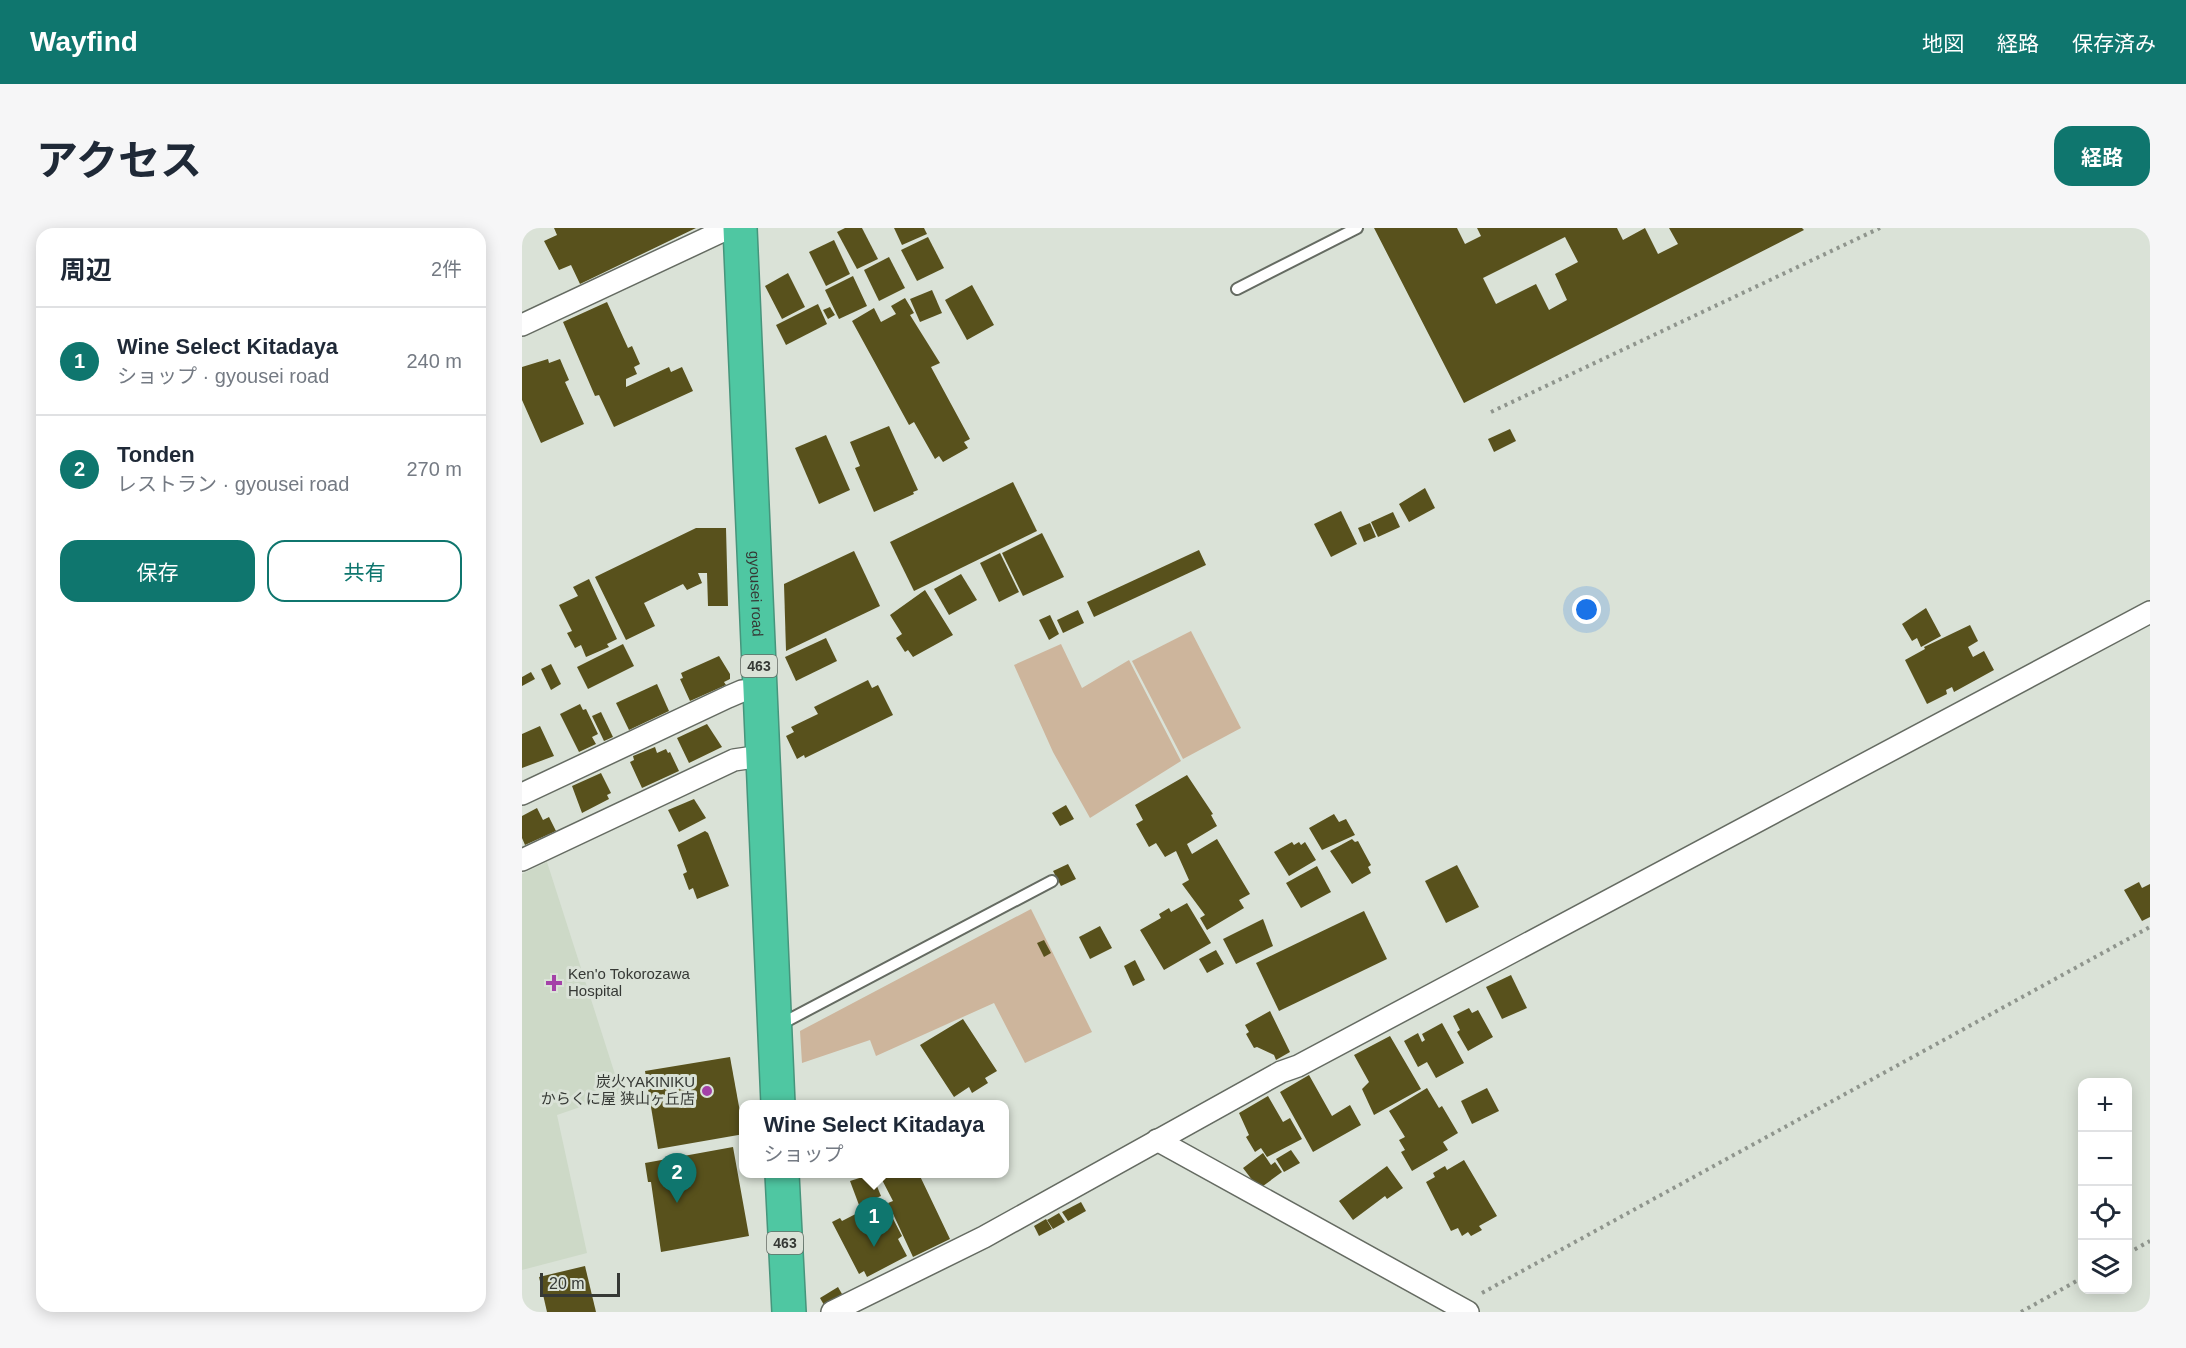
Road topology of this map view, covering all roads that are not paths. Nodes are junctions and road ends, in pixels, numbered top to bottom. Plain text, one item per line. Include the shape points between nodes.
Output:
1 (729, 228) edge
2 (740, 228) edge
3 (1357, 228) edge
4 (1237, 289) dead end
5 (522, 326) edge
6 (2150, 612) edge
7 (760, 690) junction
8 (761, 756) junction
9 (522, 794) edge
10 (522, 860) edge
11 (1052, 881) dead end
12 (774, 1028) junction
13 (778, 1100) edge
14 (1157, 1140) junction
15 (782, 1178) edge
16 (1463, 1309) edge
17 (789, 1312) edge
18 (832, 1312) edge

1 - 5 street
2 - 7 highway, gyousei road / 463
3 - 4 lane
6 - 14 street
7 - 8 highway, gyousei road / 463
7 - 9 street via 728,697
8 - 10 street via 734,760
8 - 12 highway, gyousei road / 463
11 - 12 lane
12 - 13 highway, gyousei road / 463
14 - 16 street
14 - 18 street via 984,1237
15 - 17 highway, 463

